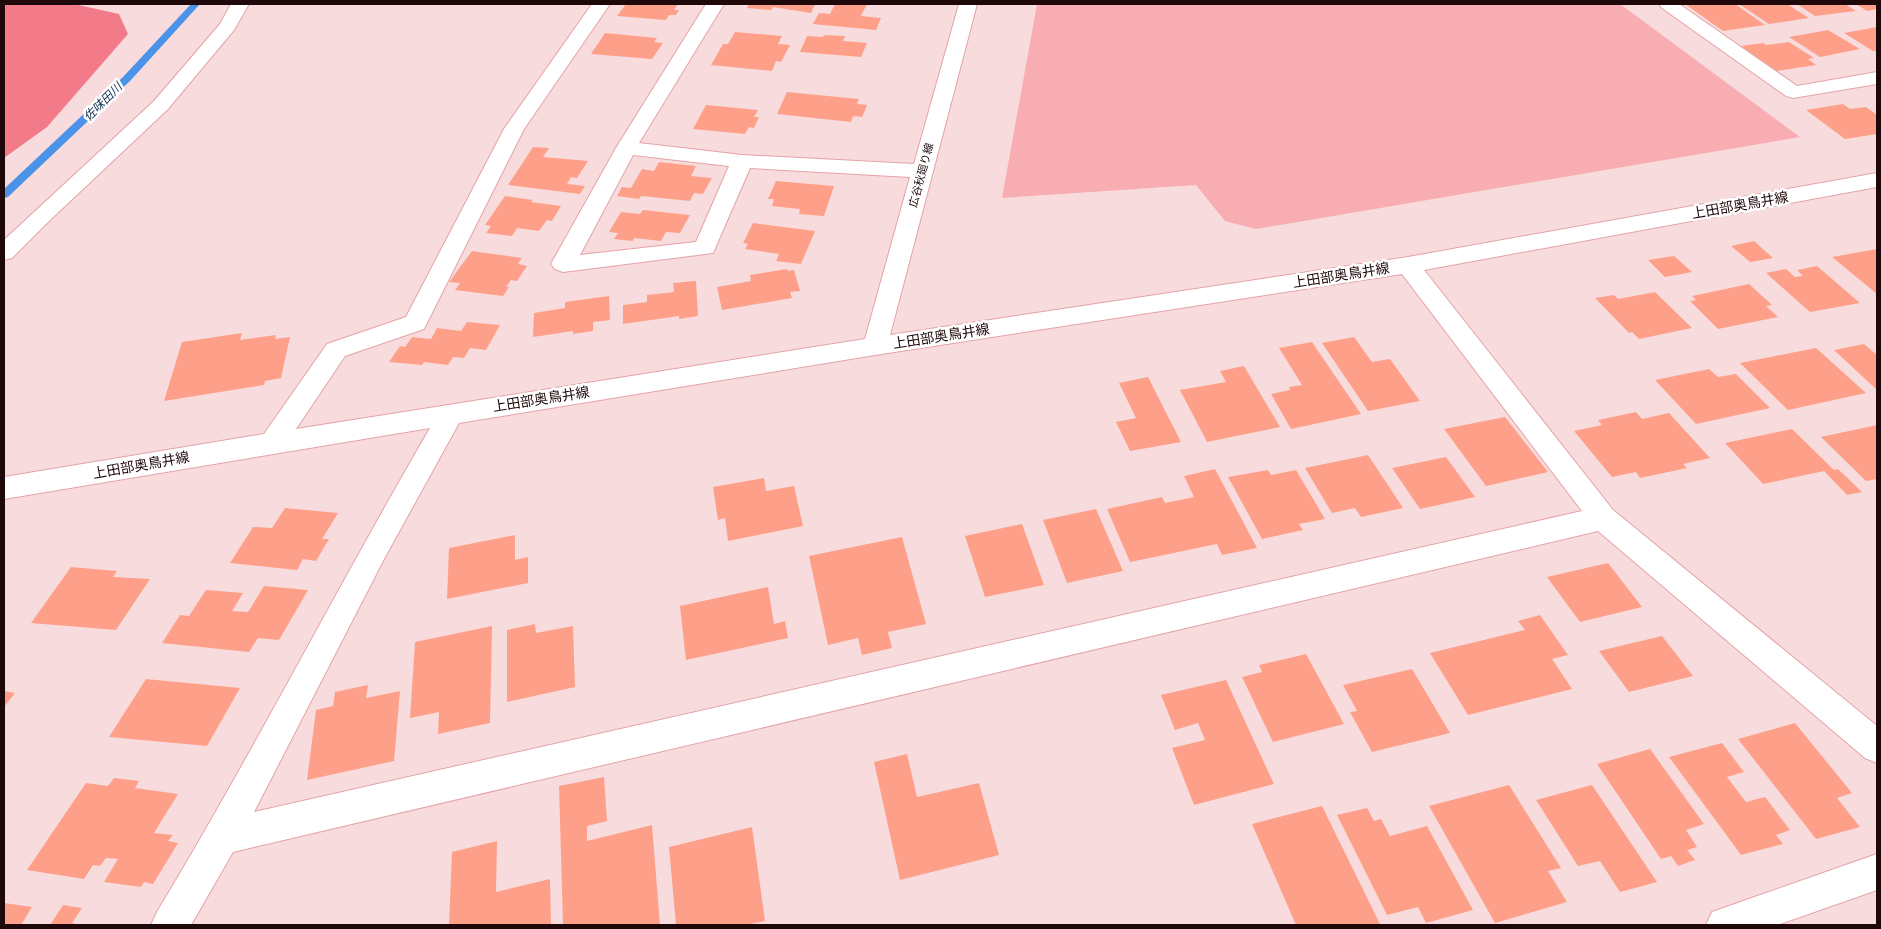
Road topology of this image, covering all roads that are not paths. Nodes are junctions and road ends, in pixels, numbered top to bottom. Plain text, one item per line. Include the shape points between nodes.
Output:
1 (240, 4) edge
2 (601, 4) edge
3 (715, 4) edge
4 (968, 4) edge
5 (1668, 4) edge
6 (1877, 78) edge
7 (626, 148) junction
8 (742, 161) junction
9 (922, 171) junction
10 (1877, 180) edge
11 (4, 253) edge
12 (1408, 265) junction
13 (874, 346) junction
14 (451, 414) junction
15 (272, 443) junction
16 (4, 488) edge
17 (1603, 518) junction
18 (1877, 747) edge
19 (222, 838) junction
20 (1877, 872) edge
21 (170, 925) edge
22 (1725, 925) edge

1 - 11 street via 228,26 161,105
2 - 15 street via 514,129 415,323 336,350
3 - 7 street
4 - 9 street, 広谷秋廻り線
5 - 6 street via 1793,92
7 - 8 street
7 - 8 street via 563,264 705,248
8 - 9 street
9 - 13 street, 広谷秋廻り線
10 - 12 street, 上田部奥鳥井線
12 - 13 street, 上田部奥鳥井線
12 - 17 street
13 - 14 street, 上田部奥鳥井線
14 - 15 street, 上田部奥鳥井線
14 - 19 street via 374,550
15 - 16 street, 上田部奥鳥井線
17 - 18 street
17 - 19 street
19 - 21 street
20 - 22 street

